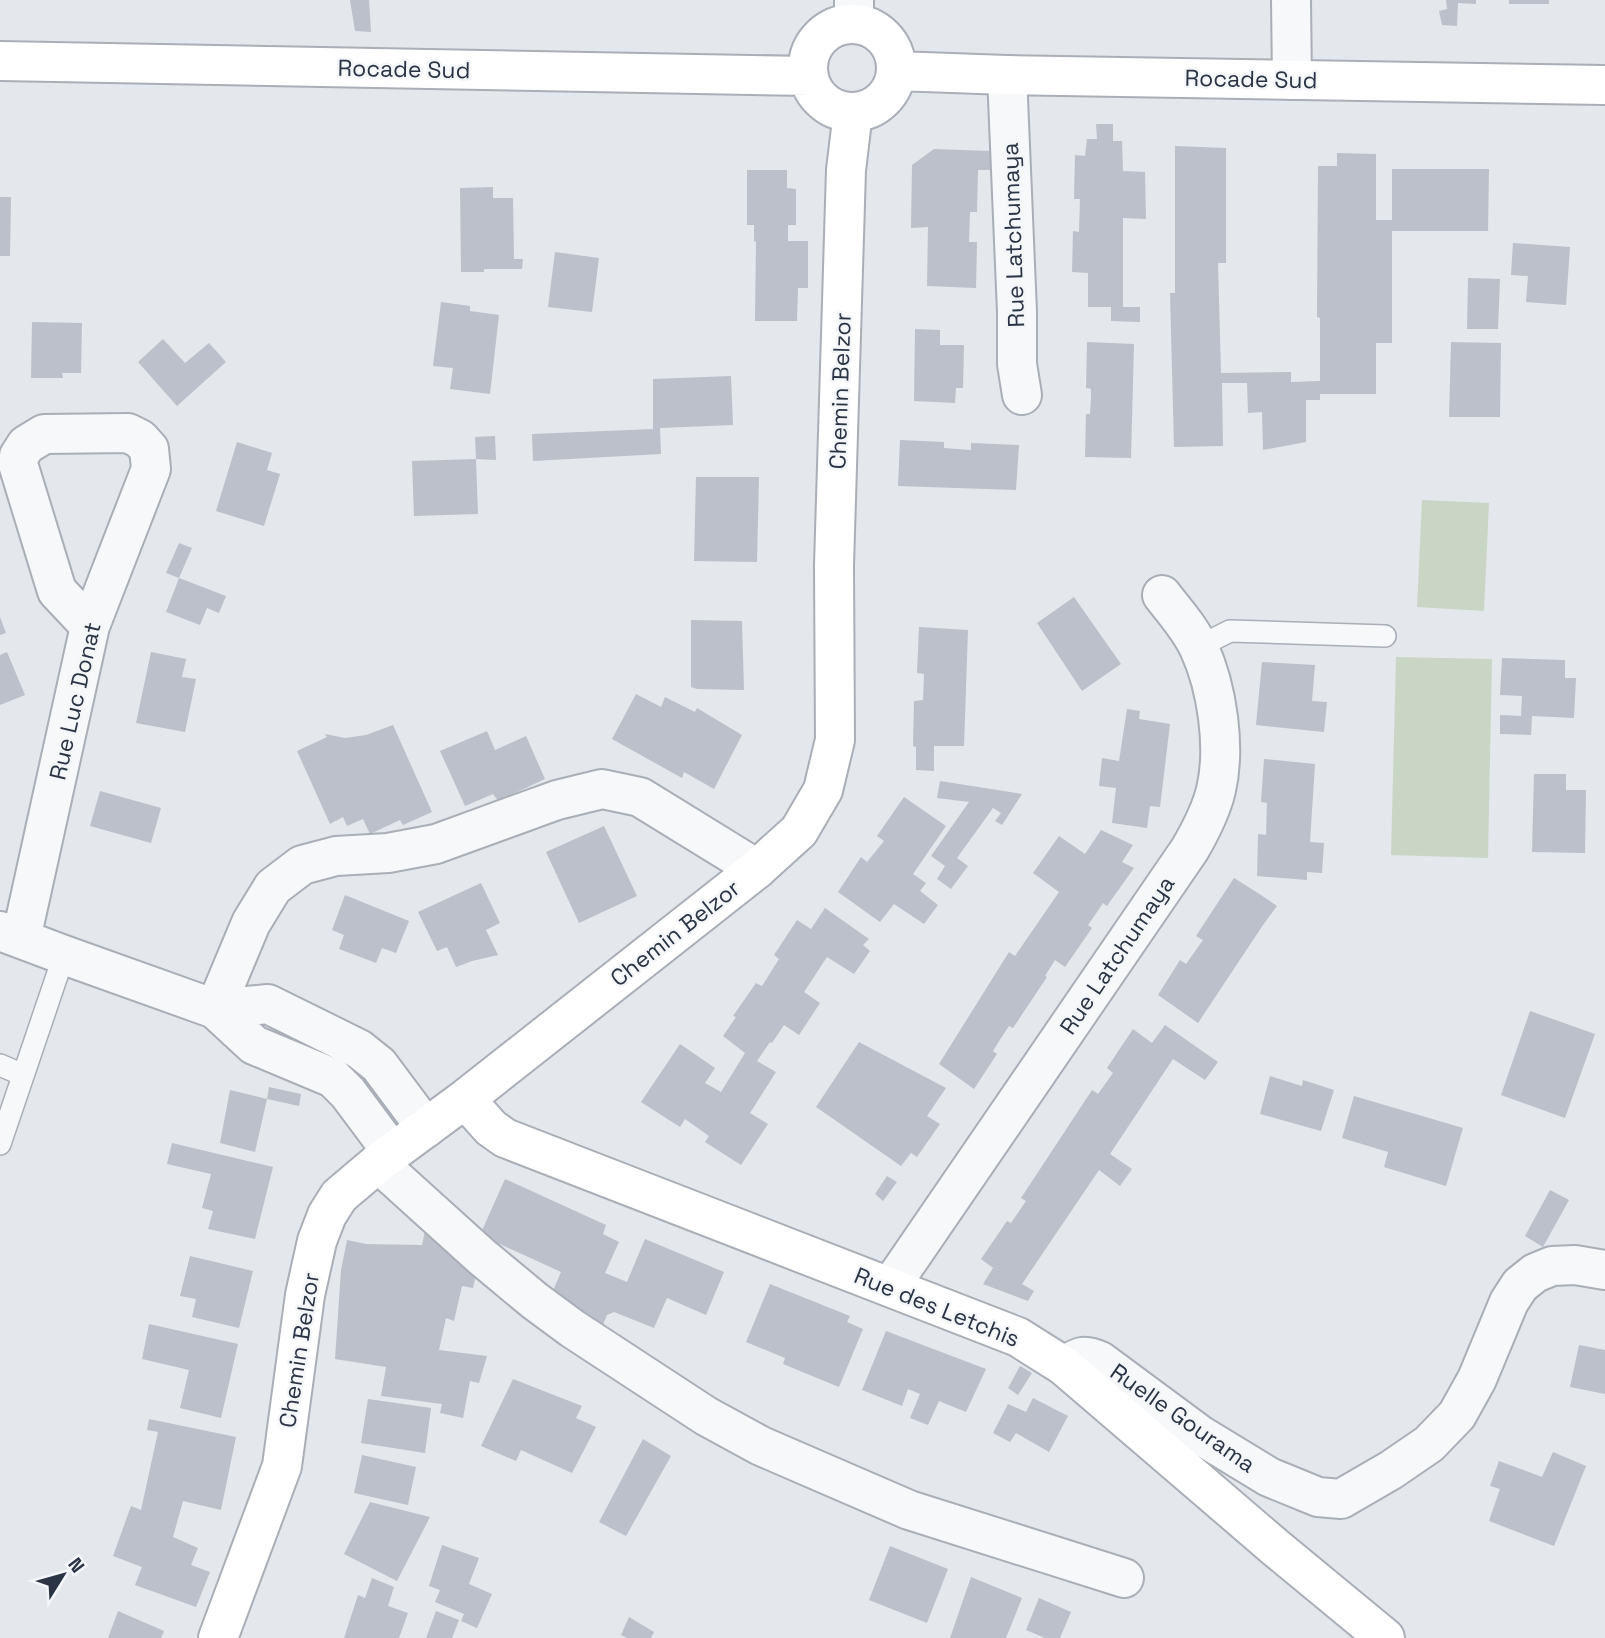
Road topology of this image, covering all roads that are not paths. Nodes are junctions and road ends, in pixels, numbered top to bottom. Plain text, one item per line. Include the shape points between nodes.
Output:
1 (1291, 0) edge
2 (854, 12) edge
3 (0, 61) edge
4 (896, 71) junction
5 (1007, 75) junction
6 (809, 76) junction
7 (1292, 80) junction
8 (1605, 85) edge
9 (853, 112) junction
10 (1022, 395) dead end
11 (1162, 595) dead end
12 (90, 626) junction
13 (1385, 636) dead end
14 (1198, 647) junction
15 (757, 869) junction
16 (11, 935) edge
17 (64, 956) junction
18 (215, 1009) junction
19 (0, 1065) edge
20 (23, 1075) junction
21 (465, 1099) junction
22 (426, 1128) junction
23 (0, 1144) edge
24 (385, 1157) junction
25 (1605, 1270) edge
26 (890, 1287) junction
27 (1064, 1366) junction
28 (1124, 1578) dead end
29 (218, 1638) edge
30 (1385, 1638) edge

1 - 7 street
2 - 4 street via 889,44
2 - 6 street via 811,50
3 - 6 street, Rocade Sud
4 - 5 street, Rocade Sud
4 - 9 street via 887,95 878,104
5 - 7 street, Rocade Sud
5 - 10 street, Rue Latchumaya via 1017,364
6 - 9 street via 829,106
7 - 8 street, Rocade Sud
9 - 15 street, Chemin Belzor via 846,170 834,565 835,740 823,790 799,831
11 - 14 street, Rue Latchumaya
12 - 12 street, Rue Luc Donat via 151,469 149,449 128,433 44,434 26,445 18,464 57,590
12 - 16 street, Rue Luc Donat
13 - 14 lane via 1230,631
14 - 26 street, Rue Latchumaya via 1211,678 1218,725 1216,790 1204,824
15 - 18 street via 640,797 602,789 557,800 436,844 336,856 302,865 273,887 251,923
15 - 21 street, Chemin Belzor
16 - 17 street
17 - 18 street
17 - 20 lane
18 - 22 street via 268,1004 359,1049 379,1065
18 - 24 street via 254,1045 333,1078 348,1093
19 - 20 lane
20 - 23 lane
21 - 22 street, Chemin Belzor
21 - 26 street, Rue des Letchis via 505,1138
22 - 24 street, Chemin Belzor
24 - 28 street via 482,1257 534,1301 706,1416 761,1446 909,1510
24 - 29 street, Chemin Belzor via 339,1196 317,1241 305,1295 282,1465
25 - 27 street, Ruelle Gourama via 1552,1266 1520,1285 1457,1415 1429,1444 1341,1499 1318,1497 1269,1477 1200,1435 1100,1361 1080,1357
26 - 27 street, Rue des Letchis via 1018,1337
27 - 30 street, Rue des Letchis

